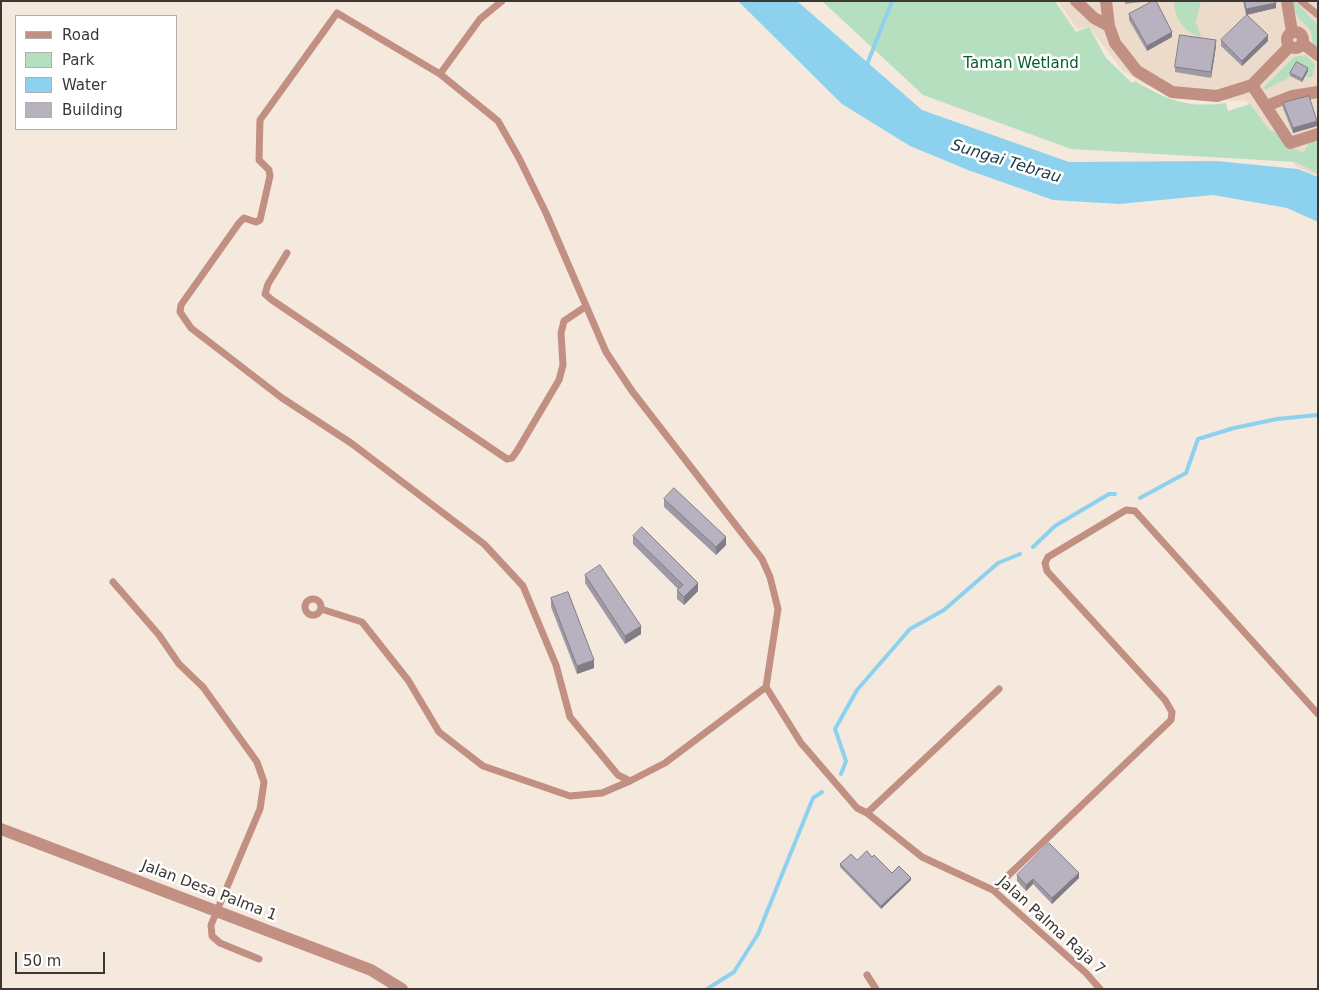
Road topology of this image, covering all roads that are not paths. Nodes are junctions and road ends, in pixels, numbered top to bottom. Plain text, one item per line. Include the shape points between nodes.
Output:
1 (502, 1) edge
2 (1076, 1) edge
3 (1106, 1) edge
4 (1287, 1) edge
5 (1301, 1) edge
6 (1318, 14) edge
7 (1109, 26) junction
8 (1296, 44) junction
9 (1318, 55) edge
10 (440, 74) junction
11 (1252, 85) junction
12 (1318, 92) edge
13 (1266, 106) junction
14 (1318, 134) edge
15 (287, 253) dead end
16 (585, 307) junction
17 (113, 582) dead end
18 (321, 609) dead end
19 (766, 687) junction
20 (999, 689) dead end
21 (1318, 714) edge
22 (630, 781) junction
23 (867, 813) junction
24 (1, 829) edge
25 (993, 890) junction
26 (217, 911) junction
27 (259, 959) dead end
28 (867, 975) dead end
29 (402, 989) edge
30 (876, 989) edge
31 (1100, 989) edge

1 - 10 lane via 480,19
2 - 7 street via 1094,18
3 - 7 street
4 - 8 street via 1292,32 1287,40
5 - 6 lane
7 - 11 street via 1115,43 1137,71 1172,92 1217,96
8 - 9 street
8 - 11 street
10 - 16 lane via 498,121 546,213
10 - 22 lane via 337,13 260,120 259,160 269,170 270,176 260,220 244,218 239,223 181,305 180,312 190,328 351,443 484,544 523,586 556,665 570,718 618,775
11 - 13 street
12 - 13 street via 1292,96
13 - 14 street via 1290,143
15 - 16 lane via 265,294 507,458 512,458 517,451 559,380 563,365 561,340 564,321
16 - 19 lane via 606,352 632,391 762,559 778,609
17 - 26 lane via 159,635 179,664 203,687 257,762 264,782 260,809
18 - 22 lane via 362,622 408,680 439,732 483,766 570,796 602,793
19 - 22 lane via 664,763
19 - 23 lane, Jalan Palma Raja 7 via 801,743 857,808
20 - 23 lane
21 - 25 lane via 1135,511 1126,510 1048,557 1046,571 1165,700 1172,712 1172,720
23 - 25 lane, Jalan Palma Raja 7 via 922,857
24 - 26 street, Jalan Desa Palma 1
25 - 31 lane, Jalan Palma Raja 7
26 - 27 lane via 211,925 212,936 220,943
26 - 29 street, Jalan Desa Palma 1 via 371,970
28 - 30 lane

